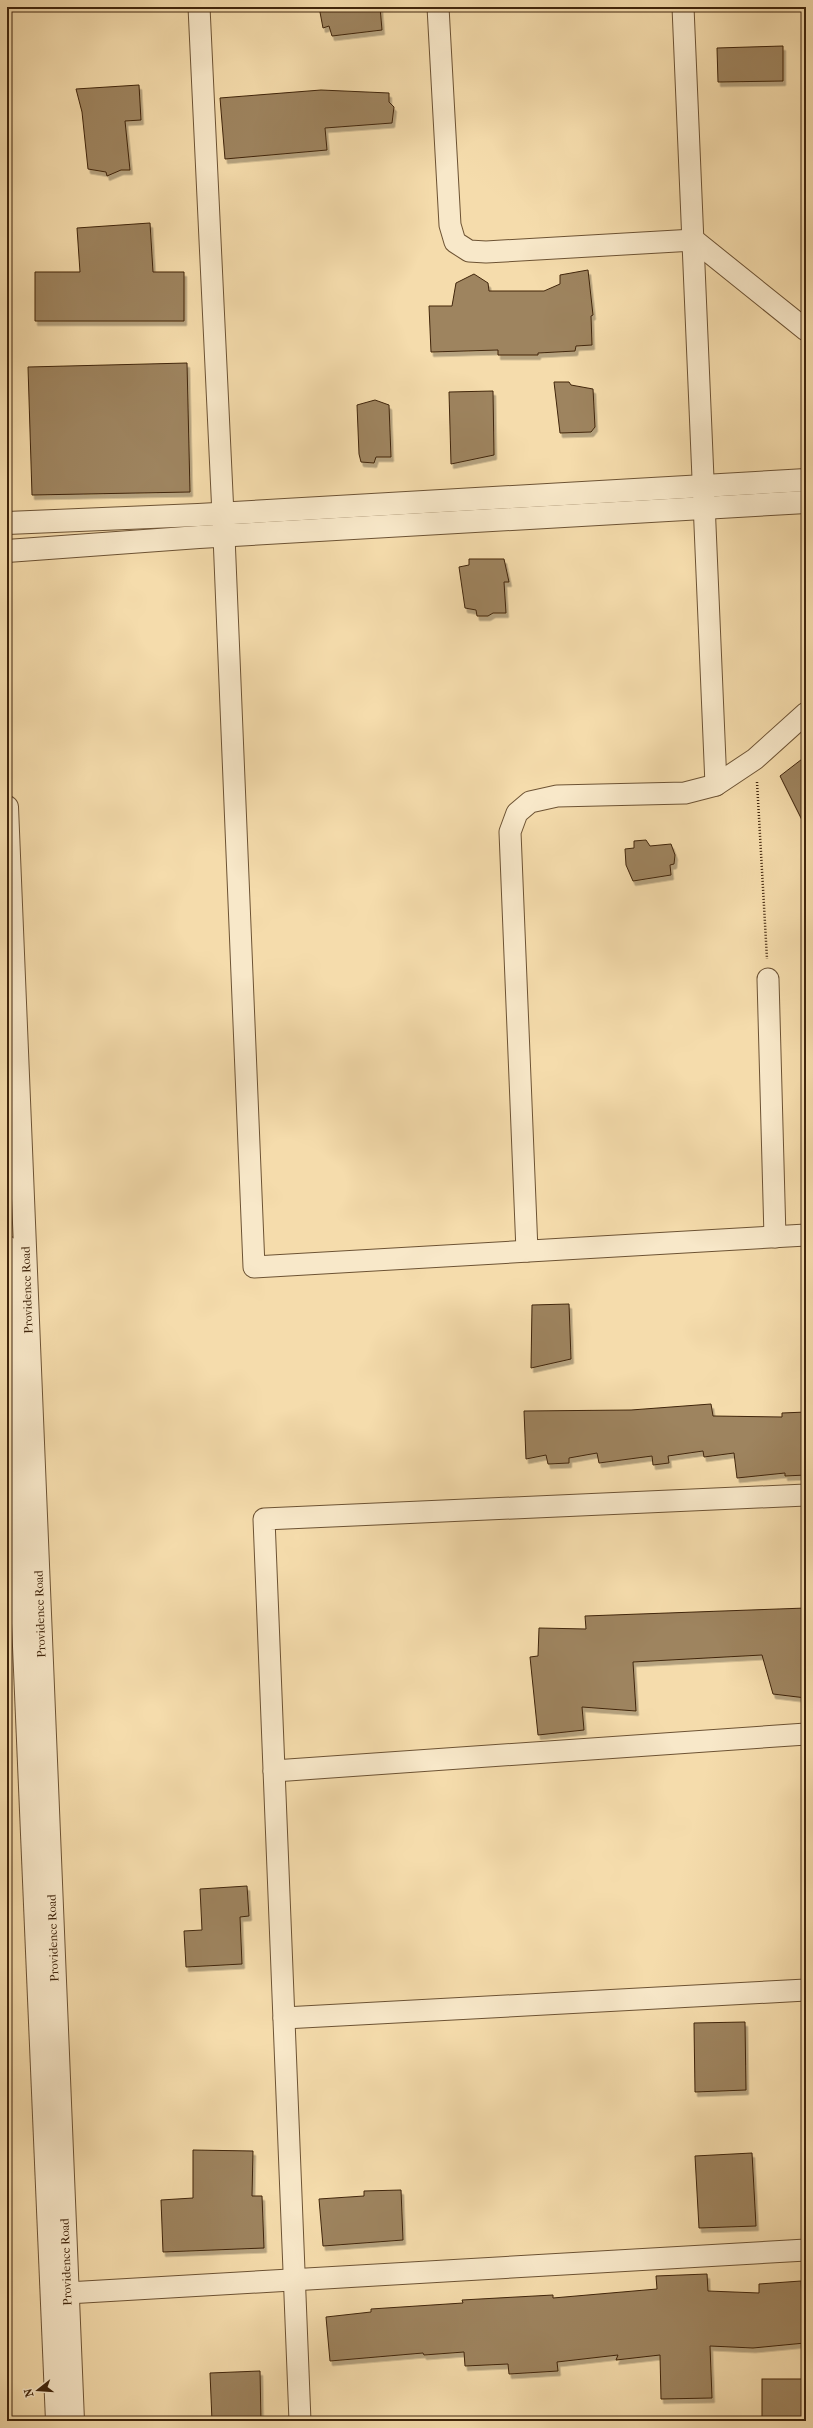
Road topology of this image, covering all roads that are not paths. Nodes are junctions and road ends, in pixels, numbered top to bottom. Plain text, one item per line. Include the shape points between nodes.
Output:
1 (199, 7) edge
2 (438, 7) edge
3 (683, 7) edge
4 (694, 240) junction
5 (806, 330) edge
6 (806, 480) edge
7 (705, 486) junction
8 (806, 502) edge
9 (706, 508) junction
10 (223, 513) junction
11 (7, 523) edge
12 (224, 536) junction
13 (7, 551) edge
14 (806, 713) edge
15 (716, 785) junction
16 (7, 807) edge
17 (768, 979) road end
18 (806, 1235) edge
19 (775, 1237) junction
20 (7, 1248) edge
21 (527, 1251) junction
22 (806, 1495) edge
23 (806, 1734) edge
24 (274, 1771) junction
25 (806, 1990) edge
26 (284, 2018) junction
27 (806, 2250) edge
28 (294, 2280) junction
29 (67, 2293) junction
30 (57, 2421) edge
31 (73, 2421) edge
32 (300, 2421) edge

1 - 10 street
2 - 4 street via 450,226 455,242 469,251 486,252
3 - 4 street
4 - 5 street
4 - 7 street
6 - 7 street
7 - 9 street
7 - 10 street
8 - 9 street
9 - 12 street
9 - 15 street
10 - 11 street
10 - 12 street
12 - 13 street
12 - 21 street via 254,1267
14 - 15 street via 755,759
15 - 21 street via 685,793 557,796 530,802 517,814 510,832
16 - 29 street, Providence Road
17 - 19 street
18 - 19 street
19 - 21 street
20 - 30 street, Providence Road
22 - 24 street via 264,1519
23 - 24 street
24 - 26 street
25 - 26 street
26 - 28 street
27 - 28 street
28 - 29 street
28 - 32 street
29 - 31 street, Providence Road

